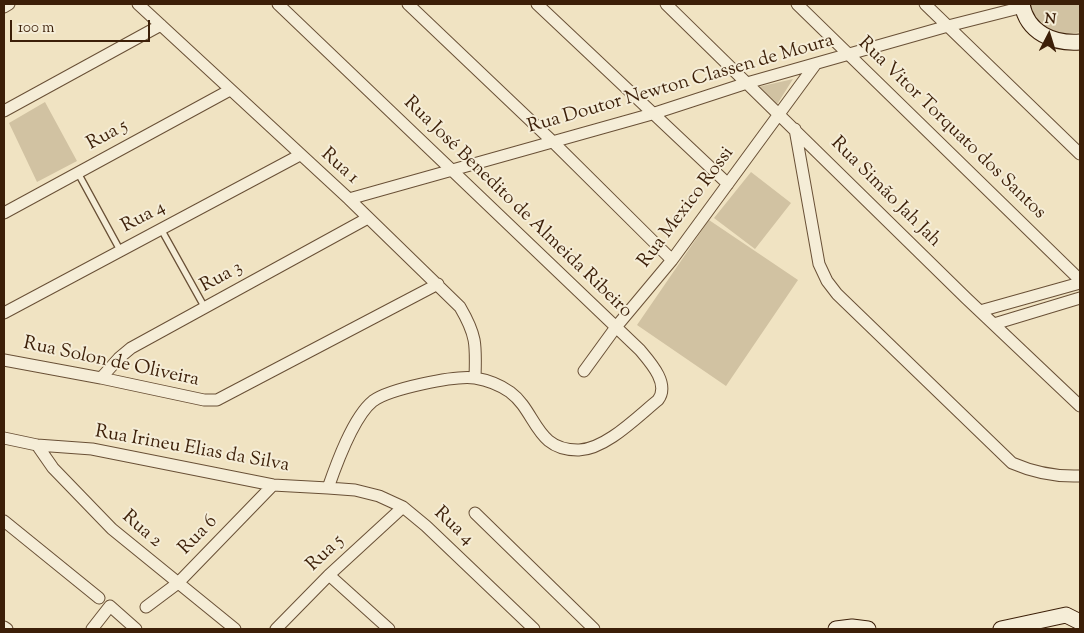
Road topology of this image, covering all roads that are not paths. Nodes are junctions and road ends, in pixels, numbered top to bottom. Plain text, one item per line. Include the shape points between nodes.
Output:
1 (9, 4) edge
2 (138, 4) edge
3 (278, 4) edge
4 (408, 4) edge
5 (537, 4) edge
6 (666, 4) edge
7 (797, 4) edge
8 (925, 4) edge
9 (1023, 6) edge
10 (4, 7) edge
11 (161, 25) junction
12 (948, 26) junction
13 (1080, 42) edge
14 (850, 55) junction
15 (815, 65) junction
16 (747, 83) junction
17 (230, 90) junction
18 (4, 111) edge
19 (652, 114) junction
20 (780, 115) junction
21 (795, 130) junction
22 (552, 141) junction
23 (1080, 154) edge
24 (300, 155) junction
25 (452, 169) junction
26 (78, 173) junction
27 (728, 184) junction
28 (349, 199) junction
29 (4, 213) edge
30 (368, 218) junction
31 (161, 229) junction
32 (120, 250) junction
33 (672, 260) junction
34 (1080, 281) edge
35 (438, 284) junction
36 (1080, 298) edge
37 (205, 308) junction
38 (980, 311) junction
39 (4, 313) edge
40 (994, 324) junction
41 (616, 327) junction
42 (4, 360) edge
43 (584, 371) dead end
44 (101, 378) junction
45 (475, 378) junction
46 (1080, 406) edge
47 (4, 438) edge
48 (37, 444) junction
49 (1080, 476) edge
50 (273, 485) junction
51 (328, 488) junction
52 (403, 507) junction
53 (475, 512) dead end
54 (4, 521) edge
55 (329, 576) junction
56 (178, 583) junction
57 (99, 598) dead end
58 (146, 607) dead end
59 (1073, 613) edge
60 (1080, 622) edge
61 (4, 626) edge
62 (6, 629) edge
63 (92, 629) edge
64 (136, 629) edge
65 (234, 629) edge
66 (276, 629) edge
67 (389, 629) edge
68 (534, 629) edge
69 (594, 629) edge
70 (836, 629) edge
71 (868, 629) edge
72 (1001, 629) edge

1 - 10 street
2 - 11 street, Rua 1
3 - 25 street, Rua José Benedito de Almeida Ribeiro
4 - 22 street
5 - 19 street
6 - 16 street, Rua Simão Jah Jah
7 - 14 street, Rua Vitor Torquato dos Santos
8 - 12 street
9 - 12 street, Rua Doutor Newton Classen de Moura
9 - 13 main road via 1029,21 1039,32 1052,40
11 - 17 street, Rua 1
11 - 18 street
12 - 14 street, Rua Doutor Newton Classen de Moura
12 - 23 street
14 - 15 street, Rua Doutor Newton Classen de Moura
14 - 34 street, Rua Vitor Torquato dos Santos
15 - 16 street, Rua Doutor Newton Classen de Moura
15 - 20 street, Rua Mexico Rossi
16 - 19 street, Rua Doutor Newton Classen de Moura
16 - 20 street, Rua Simão Jah Jah
17 - 24 street, Rua 1
17 - 26 street, Rua 5
19 - 22 street, Rua Doutor Newton Classen de Moura
19 - 27 street
20 - 21 street, Rua Simão Jah Jah
20 - 27 street, Rua Mexico Rossi
21 - 38 street, Rua Simão Jah Jah
21 - 49 street via 819,264 837,294 1012,462 1030,471 1054,476
22 - 25 street, Rua Doutor Newton Classen de Moura
22 - 33 street
24 - 28 street, Rua 1
24 - 31 street, Rua 4
25 - 28 street, Rua Doutor Newton Classen de Moura
25 - 41 street, Rua José Benedito de Almeida Ribeiro
26 - 29 street, Rua 5
26 - 32 lane
27 - 33 street, Rua Mexico Rossi
28 - 30 street, Rua 1
30 - 35 street, Rua 1
30 - 37 street, Rua 3
31 - 32 street, Rua 4
31 - 37 lane
32 - 39 street, Rua 4
33 - 41 street, Rua Mexico Rossi
34 - 38 street
35 - 44 street, Rua Solon de Oliveira via 223,398 211,401
35 - 45 street, Rua 1 via 460,307 471,326 476,346
36 - 40 street
37 - 44 street, Rua 3 via 131,348
38 - 40 street, Rua Simão Jah Jah
40 - 46 street, Rua Simão Jah Jah
41 - 43 street, Rua Mexico Rossi
41 - 45 street, Rua José Benedito de Almeida Ribeiro via 647,358 662,381 663,389 658,400 605,443 592,449 565,449 544,438 512,394 499,385
42 - 44 street, Rua Solon de Oliveira
45 - 51 street via 386,393 372,402 359,418 338,458
47 - 48 street, Rua Irineu Elias da Silva
48 - 50 street, Rua Irineu Elias da Silva via 92,448
48 - 56 street, Rua 2 via 53,468 112,529
50 - 51 street, Rua Irineu Elias da Silva
50 - 56 street, Rua 6
51 - 52 street, Rua 4 via 379,496
52 - 55 street, Rua 5
52 - 68 street, Rua 4
53 - 69 street
54 - 57 street
55 - 66 street, Rua 5
55 - 67 street
56 - 58 street, Rua 6
56 - 65 street, Rua 2
59 - 60 main road
59 - 72 main road
61 - 62 street
63 - 64 street via 110,606
70 - 71 main road

